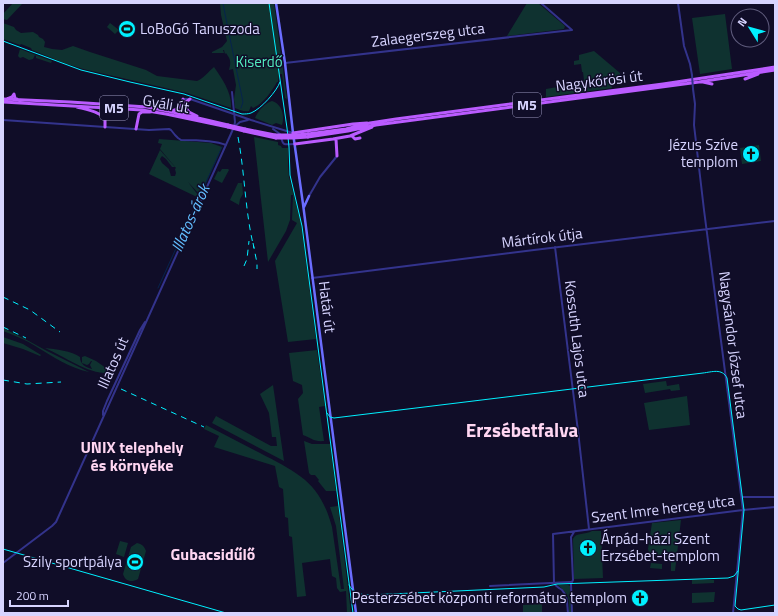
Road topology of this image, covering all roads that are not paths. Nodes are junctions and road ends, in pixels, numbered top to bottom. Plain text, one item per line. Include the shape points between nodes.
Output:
1 (276, 3) edge
2 (541, 3) edge
3 (678, 3) edge
4 (285, 63) junction
5 (775, 67) edge
6 (775, 70) edge
7 (760, 73) junction
8 (745, 79) dead end
9 (699, 82) junction
10 (712, 84) dead end
11 (232, 92) dead end
12 (183, 99) joint
13 (190, 99) junction
14 (21, 100) junction
15 (4, 101) edge
16 (74, 106) junction
17 (154, 111) junction
18 (168, 111) junction
19 (234, 114) junction
20 (242, 117) junction
21 (202, 118) junction
22 (3, 120) edge
23 (251, 120) junction
24 (235, 122) junction
25 (370, 123) junction
26 (380, 124) junction
27 (228, 126) junction
28 (105, 127) junction
29 (234, 127) junction
30 (270, 127) junction
31 (136, 129) junction
32 (293, 133) junction
33 (308, 136) junction
34 (350, 136) junction
35 (354, 138) junction
36 (360, 138) dead end
37 (336, 139) junction
38 (353, 143) dead end
39 (295, 144) junction
40 (226, 145) junction
41 (337, 156) joint
42 (309, 196) junction
43 (302, 199) junction
44 (304, 207) junction
45 (775, 221) edge
46 (706, 229) junction
47 (555, 247) junction
48 (312, 278) junction
49 (742, 497) junction
50 (775, 497) edge
51 (775, 507) edge
52 (743, 510) junction
53 (589, 529) junction
54 (575, 531) junction
55 (568, 532) junction
56 (571, 537) junction
57 (3, 563) edge
58 (573, 582) junction
59 (554, 583) junction
60 (490, 586) dead end
61 (356, 613) edge
62 (568, 613) edge
63 (572, 613) edge
64 (733, 613) edge

1 - 4 main road, Határ út
2 - 4 street, Zalaegerszeg utca via 572,30
3 - 46 street, Nagysándor József utca, bridge via 684,46 692,75 694,126
4 - 32 main road, Határ út
5 - 25 main road, Nagykőrösi út / M5
6 - 7 main road, Nagykőrösi út / M5
7 - 8 main road
7 - 9 main road, Nagykőrösi út / M5
9 - 10 main road
9 - 26 main road, Nagykőrösi út / M5
11 - 19 street, Illatos út
12 - 13 street
12 - 18 main road via 179,108
13 - 19 street
13 - 21 main road via 185,103 185,108
14 - 15 main road, Gyáli út / M5
14 - 15 main road via 14,94
14 - 18 main road, Gyáli út / M5 via 147,107
15 - 16 main road, Gyáli út / M5
16 - 17 main road, Gyáli út / M5
16 - 28 main road via 105,118
17 - 27 main road, Gyáli út / M5
17 - 31 main road via 139,114
18 - 21 main road, Gyáli út / M5
19 - 20 street
19 - 24 street, Illatos út
20 - 23 street
20 - 24 street
21 - 27 main road, Gyáli út / M5
22 - 28 street, Gyáli út
23 - 29 street via 241,121
23 - 30 street
24 - 29 street, Illatos út
25 - 32 main road
25 - 33 main road, Nagykőrösi út / M5
26 - 33 main road, Nagykőrösi út / M5
26 - 34 main road
27 - 33 main road, Gyáli út / M5, bridge via 276,136
28 - 31 street, Gyáli út
29 - 40 street, Illatos út
30 - 32 street
30 - 39 street via 280,134 283,144
31 - 40 street, Gyáli út via 169,129 181,140
32 - 39 main road, Határ út
34 - 35 main road
34 - 37 main road
35 - 36 main road
35 - 38 main road
37 - 39 main road
37 - 41 main road
39 - 43 main road, Határ út
40 - 57 street, Illatos út via 54,524
41 - 42 street
42 - 43 main road
42 - 44 main road
43 - 44 main road, Határ út
44 - 48 main road, Határ út
45 - 46 street, Mártírok útja
46 - 47 street, Mártírok útja
46 - 49 street, Nagysándor József utca
47 - 48 street, Mártírok útja
47 - 53 street, Kossuth Lajos utca
48 - 61 main road, Határ út
49 - 50 street
49 - 52 street, Nagysándor József utca
51 - 52 street, Szent Imre herceg utca
52 - 53 street, Szent Imre herceg utca
52 - 64 street, Nagysándor József utca
53 - 54 street, Szent Imre herceg utca
54 - 55 street, Szent Imre herceg utca
54 - 56 street
55 - 56 street
55 - 59 street, Szent Imre herceg utca via 553,534
56 - 58 street
58 - 59 street
58 - 63 street
59 - 60 street
59 - 62 street via 566,594

